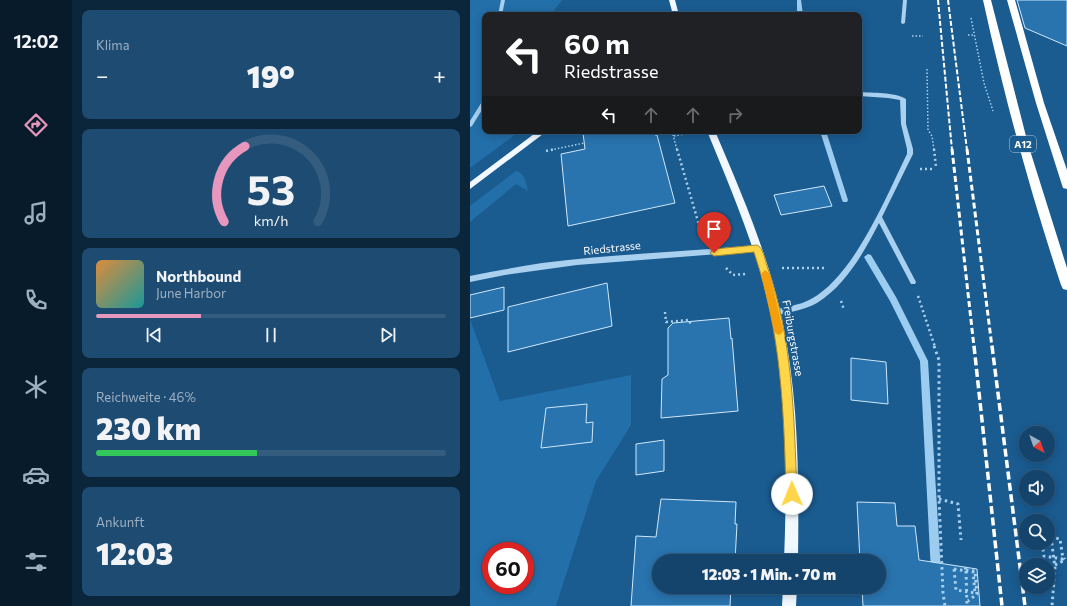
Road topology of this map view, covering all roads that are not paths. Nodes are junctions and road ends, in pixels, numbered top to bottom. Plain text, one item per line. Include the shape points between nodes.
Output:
1 (502, 0) edge
2 (672, 0) edge
3 (905, 0) edge
4 (987, 0) edge
5 (1011, 0) edge
6 (500, 12) edge
7 (675, 12) edge
8 (903, 23) dead end
9 (862, 94) edge
10 (482, 106) edge
11 (470, 125) edge
12 (539, 134) edge
13 (712, 134) edge
14 (1067, 185) edge
15 (470, 186) edge
16 (879, 216) junction
17 (757, 248) junction
18 (470, 279) edge
19 (913, 282) road end
20 (1067, 285) edge
21 (775, 313) junction
22 (791, 554) edge
23 (790, 594) edge
24 (789, 606) edge

1 - 6 street
2 - 7 main road
3 - 8 street
4 - 20 highway, A12 via 1011,102
5 - 14 highway, A12 via 1040,104
9 - 16 street via 903,99 904,132 911,151
10 - 11 street
12 - 15 main road
13 - 17 main road, Freiburgstrasse
16 - 19 street
16 - 21 street via 855,259 838,282 814,302
17 - 18 street, Riedstrasse via 579,262 514,270
17 - 21 main road, Freiburgstrasse
21 - 22 main road, Freiburgstrasse via 789,410
23 - 24 main road

